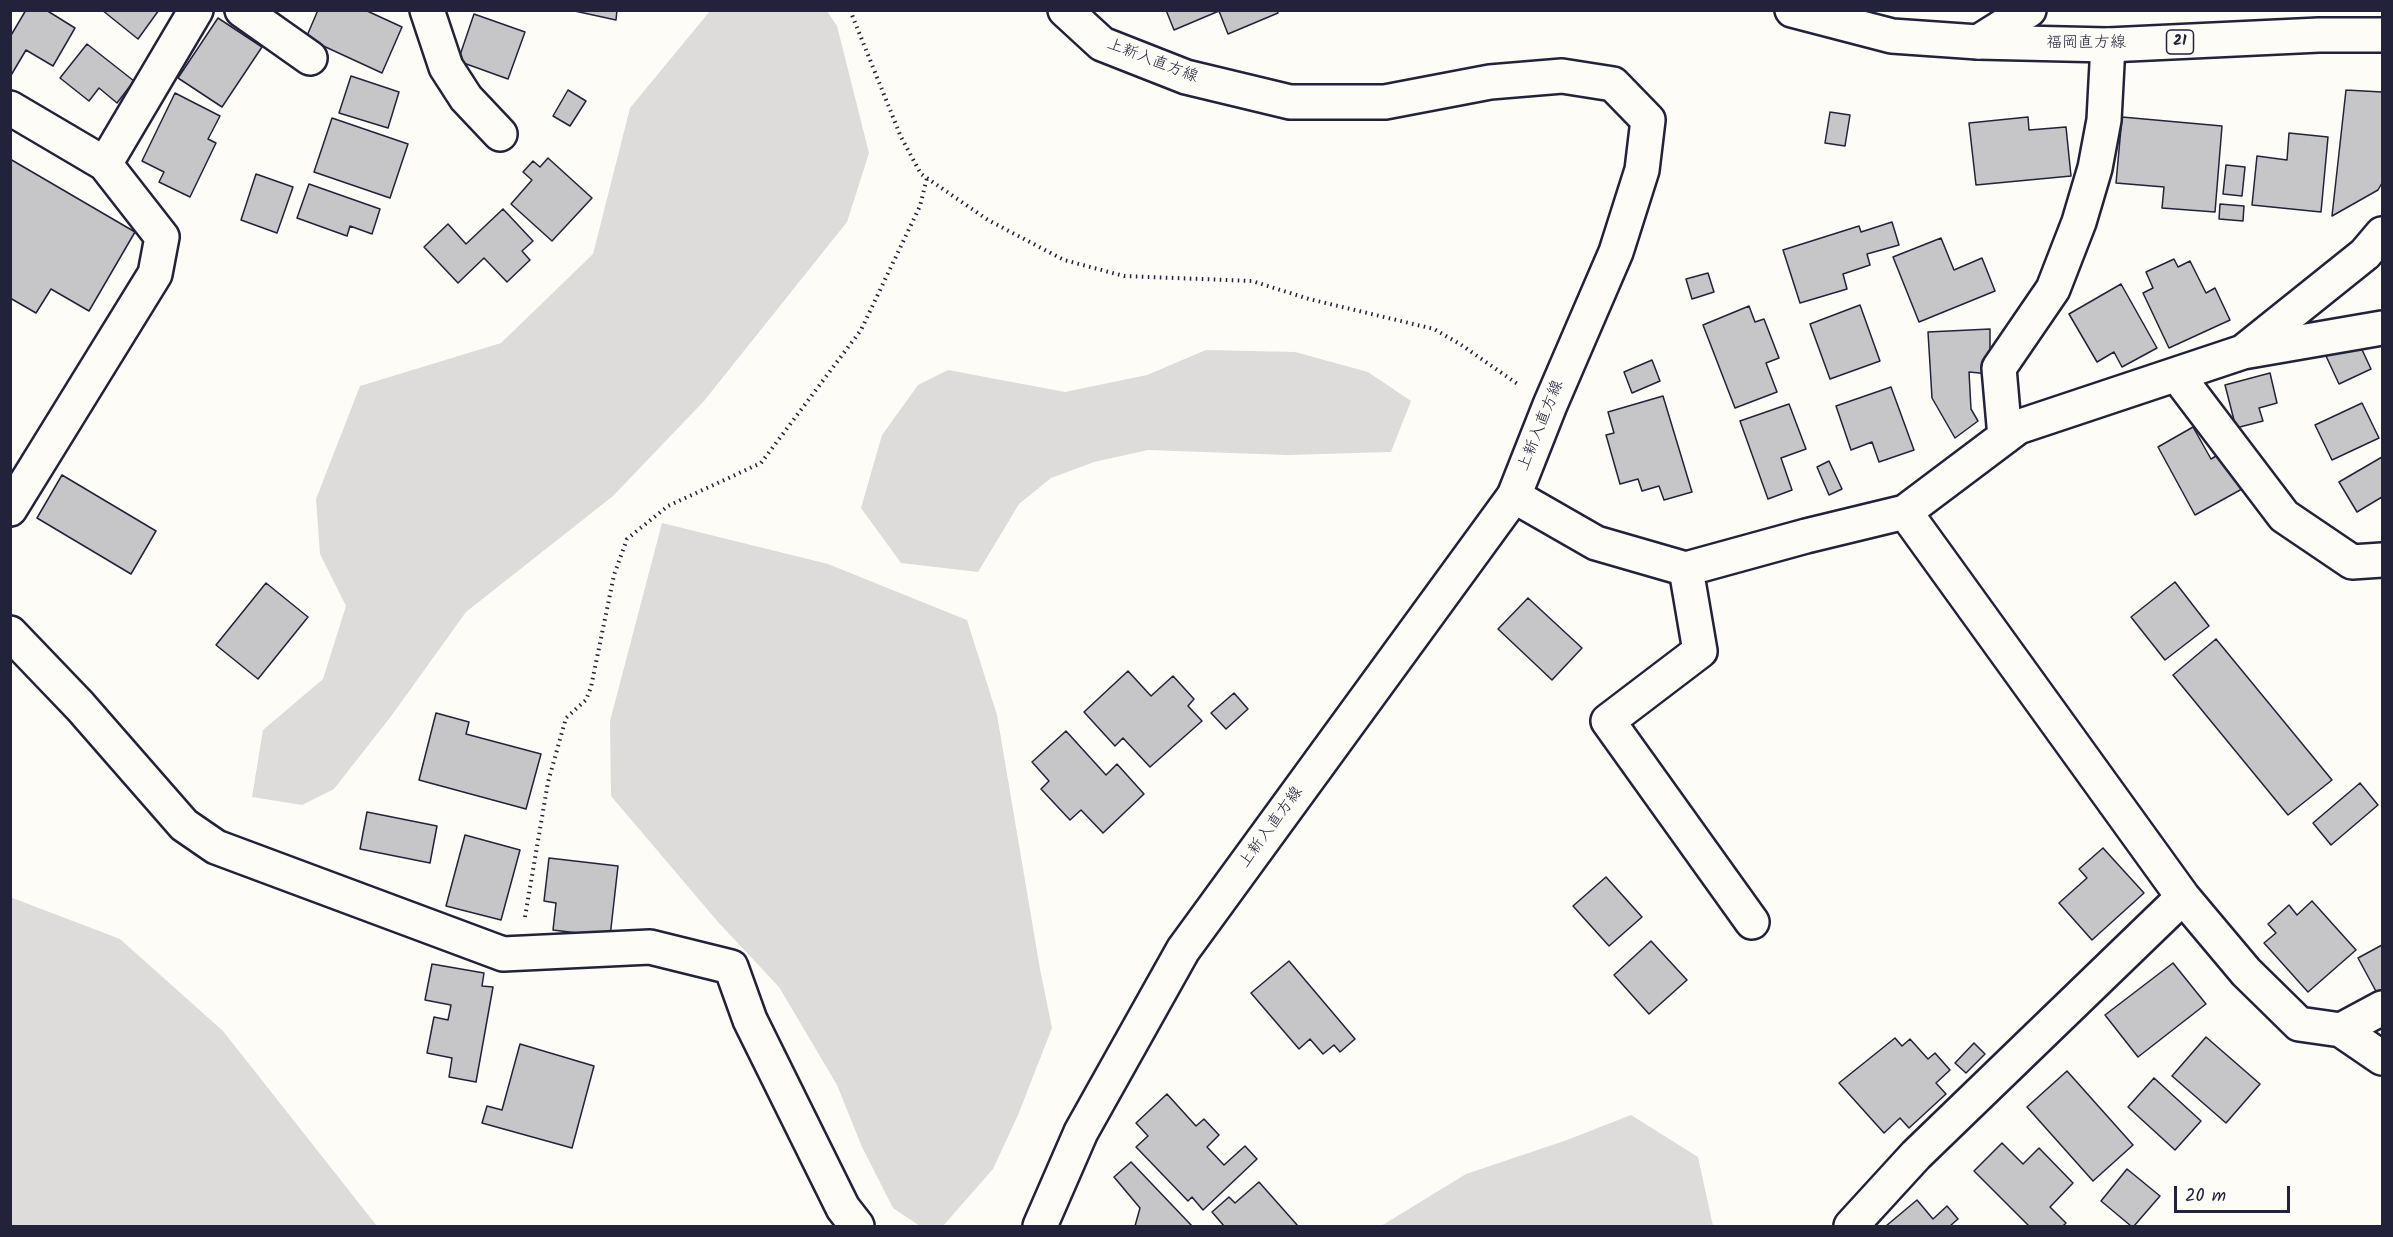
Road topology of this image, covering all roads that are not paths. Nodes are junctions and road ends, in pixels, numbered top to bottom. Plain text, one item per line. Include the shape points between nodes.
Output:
1 (196, 10) edge
2 (427, 10) edge
3 (1065, 10) edge
4 (1792, 10) edge
5 (2029, 10) edge
6 (259, 15) edge
7 (2382, 35) edge
8 (1978, 42) junction
9 (2108, 45) junction
10 (310, 58) dead end
11 (10, 108) edge
12 (500, 134) dead end
13 (105, 164) junction
14 (2382, 234) edge
15 (2382, 328) edge
16 (2243, 352) junction
17 (2177, 375) junction
18 (2005, 437) junction
19 (1514, 496) junction
20 (10, 509) edge
21 (1905, 512) junction
22 (2382, 560) edge
23 (1686, 568) junction
24 (10, 633) edge
25 (2182, 897) junction
26 (1752, 922) dead end
27 (2382, 1008) edge
28 (2341, 1030) junction
29 (2382, 1058) edge
30 (857, 1227) edge
31 (1040, 1227) edge
32 (1851, 1227) edge

1 - 13 street
2 - 12 street via 446,67 466,98
3 - 19 street, 上新入直方線 via 1102,44 1186,77 1290,102 1385,102 1490,82 1562,76 1613,84 1648,120 1642,170 1616,252
4 - 8 street, 福岡直方線 / 21 via 1892,36
5 - 8 street
6 - 10 street
7 - 9 street, 福岡直方線 / 21
8 - 9 street, 福岡直方線 / 21
9 - 18 street via 2104,120 2079,222 2053,289 1999,368
11 - 13 street
13 - 20 street via 162,237 155,274
14 - 16 street via 2365,254
15 - 16 street
16 - 17 street
17 - 18 street via 2018,427
17 - 22 street via 2284,516 2352,562
18 - 21 street
19 - 23 street via 1596,543
19 - 31 street, 上新入直方線 via 1183,950 1081,1131
21 - 23 street
21 - 25 street
23 - 26 street via 1700,651 1608,721
24 - 30 street via 184,825 216,847 503,954 650,946 731,967 750,1020 843,1208
25 - 28 street via 2246,972 2299,1024
25 - 32 street via 1917,1155
27 - 28 street
28 - 29 street

